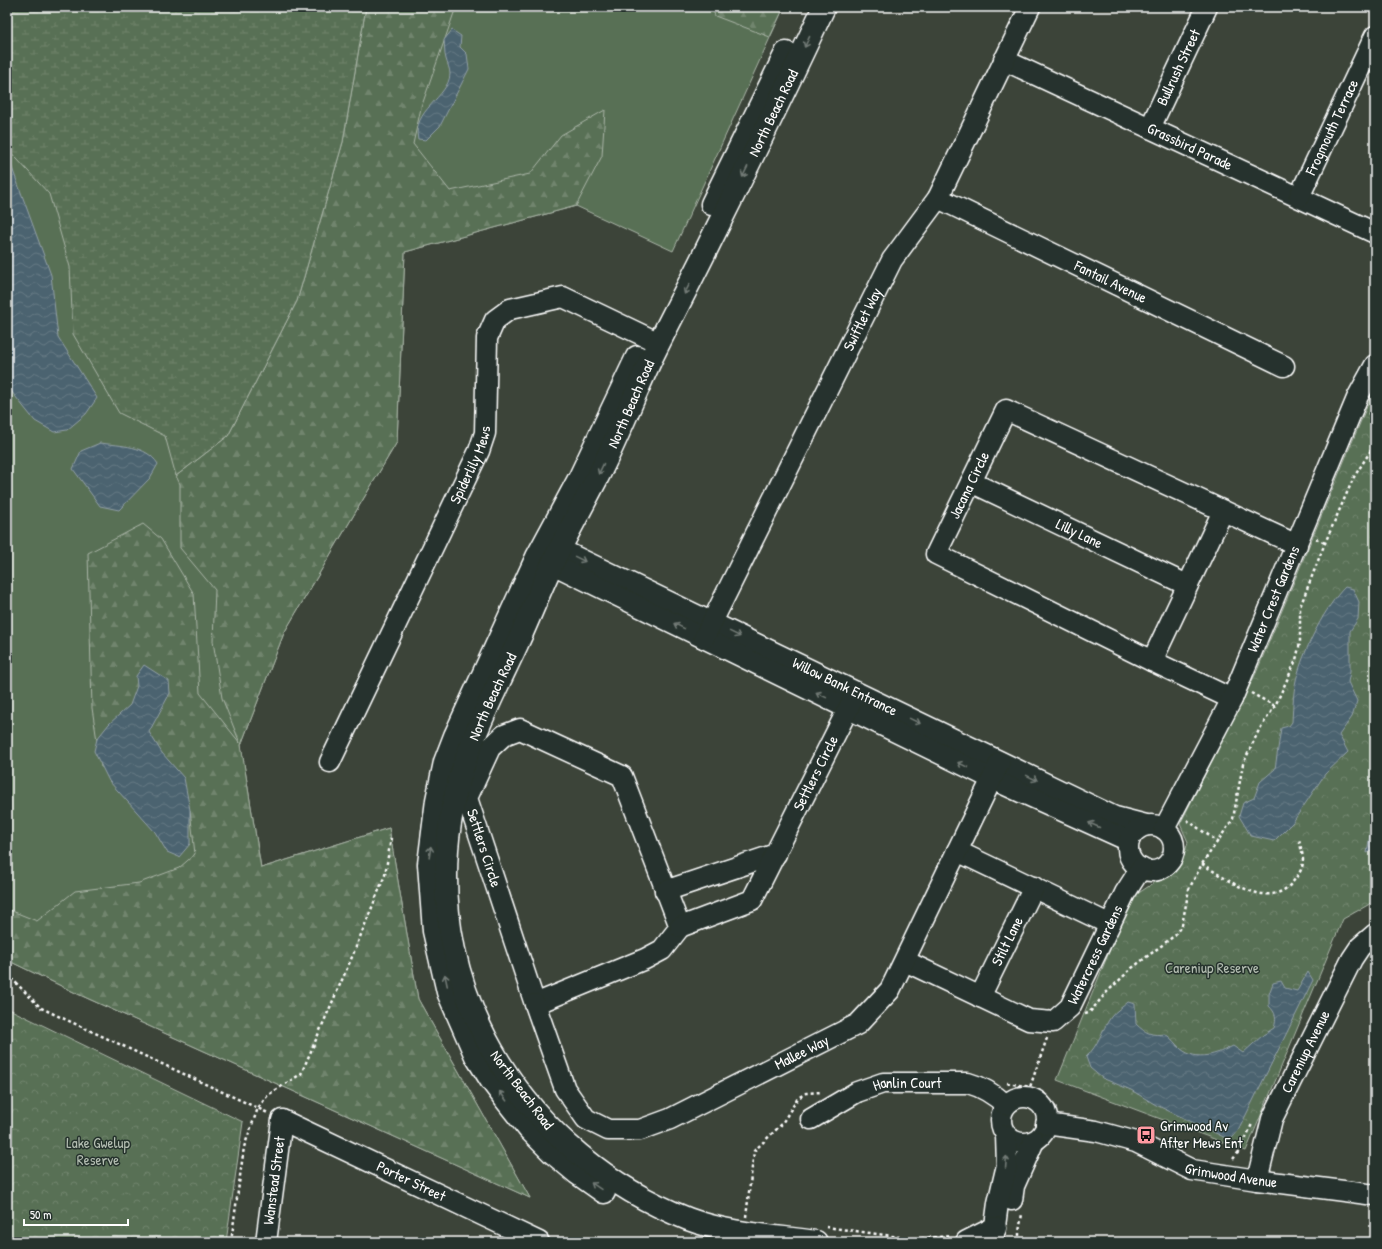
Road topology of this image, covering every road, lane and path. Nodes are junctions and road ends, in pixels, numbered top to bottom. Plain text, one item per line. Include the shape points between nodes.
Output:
1 (808, 7) edge
2 (824, 7) edge
3 (1030, 7) edge
4 (1207, 7) edge
5 (1375, 36) edge
6 (1004, 60) junction
7 (1150, 128) junction
8 (1299, 197) junction
9 (938, 198) junction
10 (1375, 233) edge
11 (653, 340) junction
12 (1375, 365) edge
13 (1284, 366) dead end
14 (1375, 444) edge
15 (971, 482) junction
16 (1223, 511) junction
17 (1297, 545) junction
18 (549, 553) junction
19 (1187, 585) junction
20 (708, 630) junction
21 (1152, 661) junction
22 (1235, 692) junction
23 (852, 700) junction
24 (1275, 706) junction
25 (330, 762) dead end
26 (996, 770) junction
27 (1174, 811) junction
28 (1155, 827) junction
29 (390, 838) dead end
30 (1299, 839) dead end
31 (1129, 841) junction
32 (1218, 842) junction
33 (958, 851) junction
34 (776, 854) junction
35 (1202, 864) junction
36 (1141, 868) junction
37 (1034, 887) junction
38 (665, 891) junction
39 (1109, 924) junction
40 (680, 927) junction
41 (1375, 934) edge
42 (905, 961) junction
43 (7, 974) edge
44 (980, 997) junction
45 (535, 1004) junction
46 (1070, 1007) junction
47 (1053, 1022) junction
48 (1006, 1105) junction
49 (258, 1108) junction
50 (1052, 1117) junction
51 (811, 1119) dead end
52 (1255, 1119) dead end
53 (282, 1120) joint
54 (1006, 1135) junction
55 (1034, 1141) junction
56 (1227, 1162) dead end
57 (1257, 1180) junction
58 (1375, 1195) edge
59 (819, 1234) edge
60 (987, 1239) edge
61 (231, 1242) edge
62 (266, 1242) edge
63 (540, 1242) edge
64 (720, 1242) edge

1 - 11 main road, North Beach Road
2 -> 11 main road, North Beach Road via 780,100
3 - 6 street, Swiftlet Way
4 - 7 street, Bullrush Street
5 - 8 street, Frogmouth Terrace
6 - 7 street, Grassbird Parade
6 - 9 street, Swiftlet Way
7 - 8 street, Grassbird Parade
8 - 10 street, Grassbird Parade
9 - 13 street, Fantail Avenue
9 - 20 street, Swiftlet Way via 892,260
11 - 18 main road, North Beach Road via 579,478
11 - 25 street, Spiderlily Mews via 563,297 510,309 495,320 487,338 485,433 479,451
12 - 17 street, Water Crest Gardens via 1358,396
14 - 24 path via 1354,477 1300,607 1300,643 1286,684
15 - 16 street, Jacana Circle via 1006,410
15 - 19 street, Lilly Lane
15 - 21 street, Jacana Circle via 936,554
16 - 17 street, Jacana Circle
16 - 19 street
17 - 22 street, Water Crest Gardens
18 - 20 street, Willow Bank Entrance
18 - 59 main road, North Beach Road via 517,644 480,720 460,774 452,810 447,854 449,918 456,958 470,1003 487,1044 532,1109 549,1128 600,1171 637,1196 701,1223 742,1232
64 -> 18 main road, North Beach Road via 672,1226 611,1197 552,1152 529,1129 491,1080 476,1056 448,992 434,931 429,864 437,800 445,762 455,736
19 - 21 street
20 - 23 street, Willow Bank Entrance
21 - 22 street, Jacana Circle
22 - 24 path
22 - 27 street, Water Crest Gardens
23 - 26 street, Willow Bank Entrance
23 - 34 street, Settlers Circle
24 - 32 path via 1259,730 1243,764 1233,820
26 -> 28 street, Willow Bank Entrance via 1115,817
31 -> 26 street, Willow Bank Entrance
26 - 33 street, Mallee Way
27 - 28 street, Water Crest Gardens
27 - 32 path
28 - 31 street via 1136,831
28 - 36 street via 1173,841 1173,856 1163,867 1148,870
29 - 49 path via 385,875 301,1074 268,1095
30 - 35 path via 1304,862 1301,872 1275,895 1258,894
31 - 36 street via 1130,857
32 - 35 path
33 - 37 street
33 - 42 street, Mallee Way
34 - 38 street
34 - 40 street, Settlers Circle via 752,900
35 - 46 path via 1189,889 1182,925 1174,936 1132,968 1089,1013 1083,1015
36 - 39 street, Watercress Gardens
37 - 39 street
37 - 44 street, Stilt Lane
38 - 40 street, Settlers Circle
38 - 45 street, Settlers Circle via 622,776 520,729 504,736 490,748 467,798
39 - 46 street, Watercress Gardens
40 - 45 street via 662,950
41 - 57 street, Careniup Avenue via 1360,947 1352,959 1272,1118
42 - 44 street
42 - 45 street, Mallee Way via 890,990 858,1024 670,1119 640,1130 608,1130 586,1119 566,1089
43 - 49 path via 41,1008
44 - 47 street via 1029,1020
46 - 47 street, Watercress Gardens
47 - 50 path via 1030,1087 1043,1092
48 - 50 street via 1018,1097 1033,1099
48 - 51 street, Hanlin Court via 980,1086 968,1083 883,1083 858,1092
48 - 54 street via 1000,1117 1002,1130
49 - 61 path via 244,1147
50 - 55 street
50 - 57 street, Grimwood Avenue via 1136,1142 1192,1170
52 - 56 path via 1236,1157
53 - 62 street, Wanstead Street
53 - 63 street, Porter Street
54 - 55 street via 1019,1142
60 -> 54 street via 1007,1165
55 - 60 street
57 - 58 street, Grimwood Avenue
59 - 60 path via 914,1239 945,1238 970,1232

